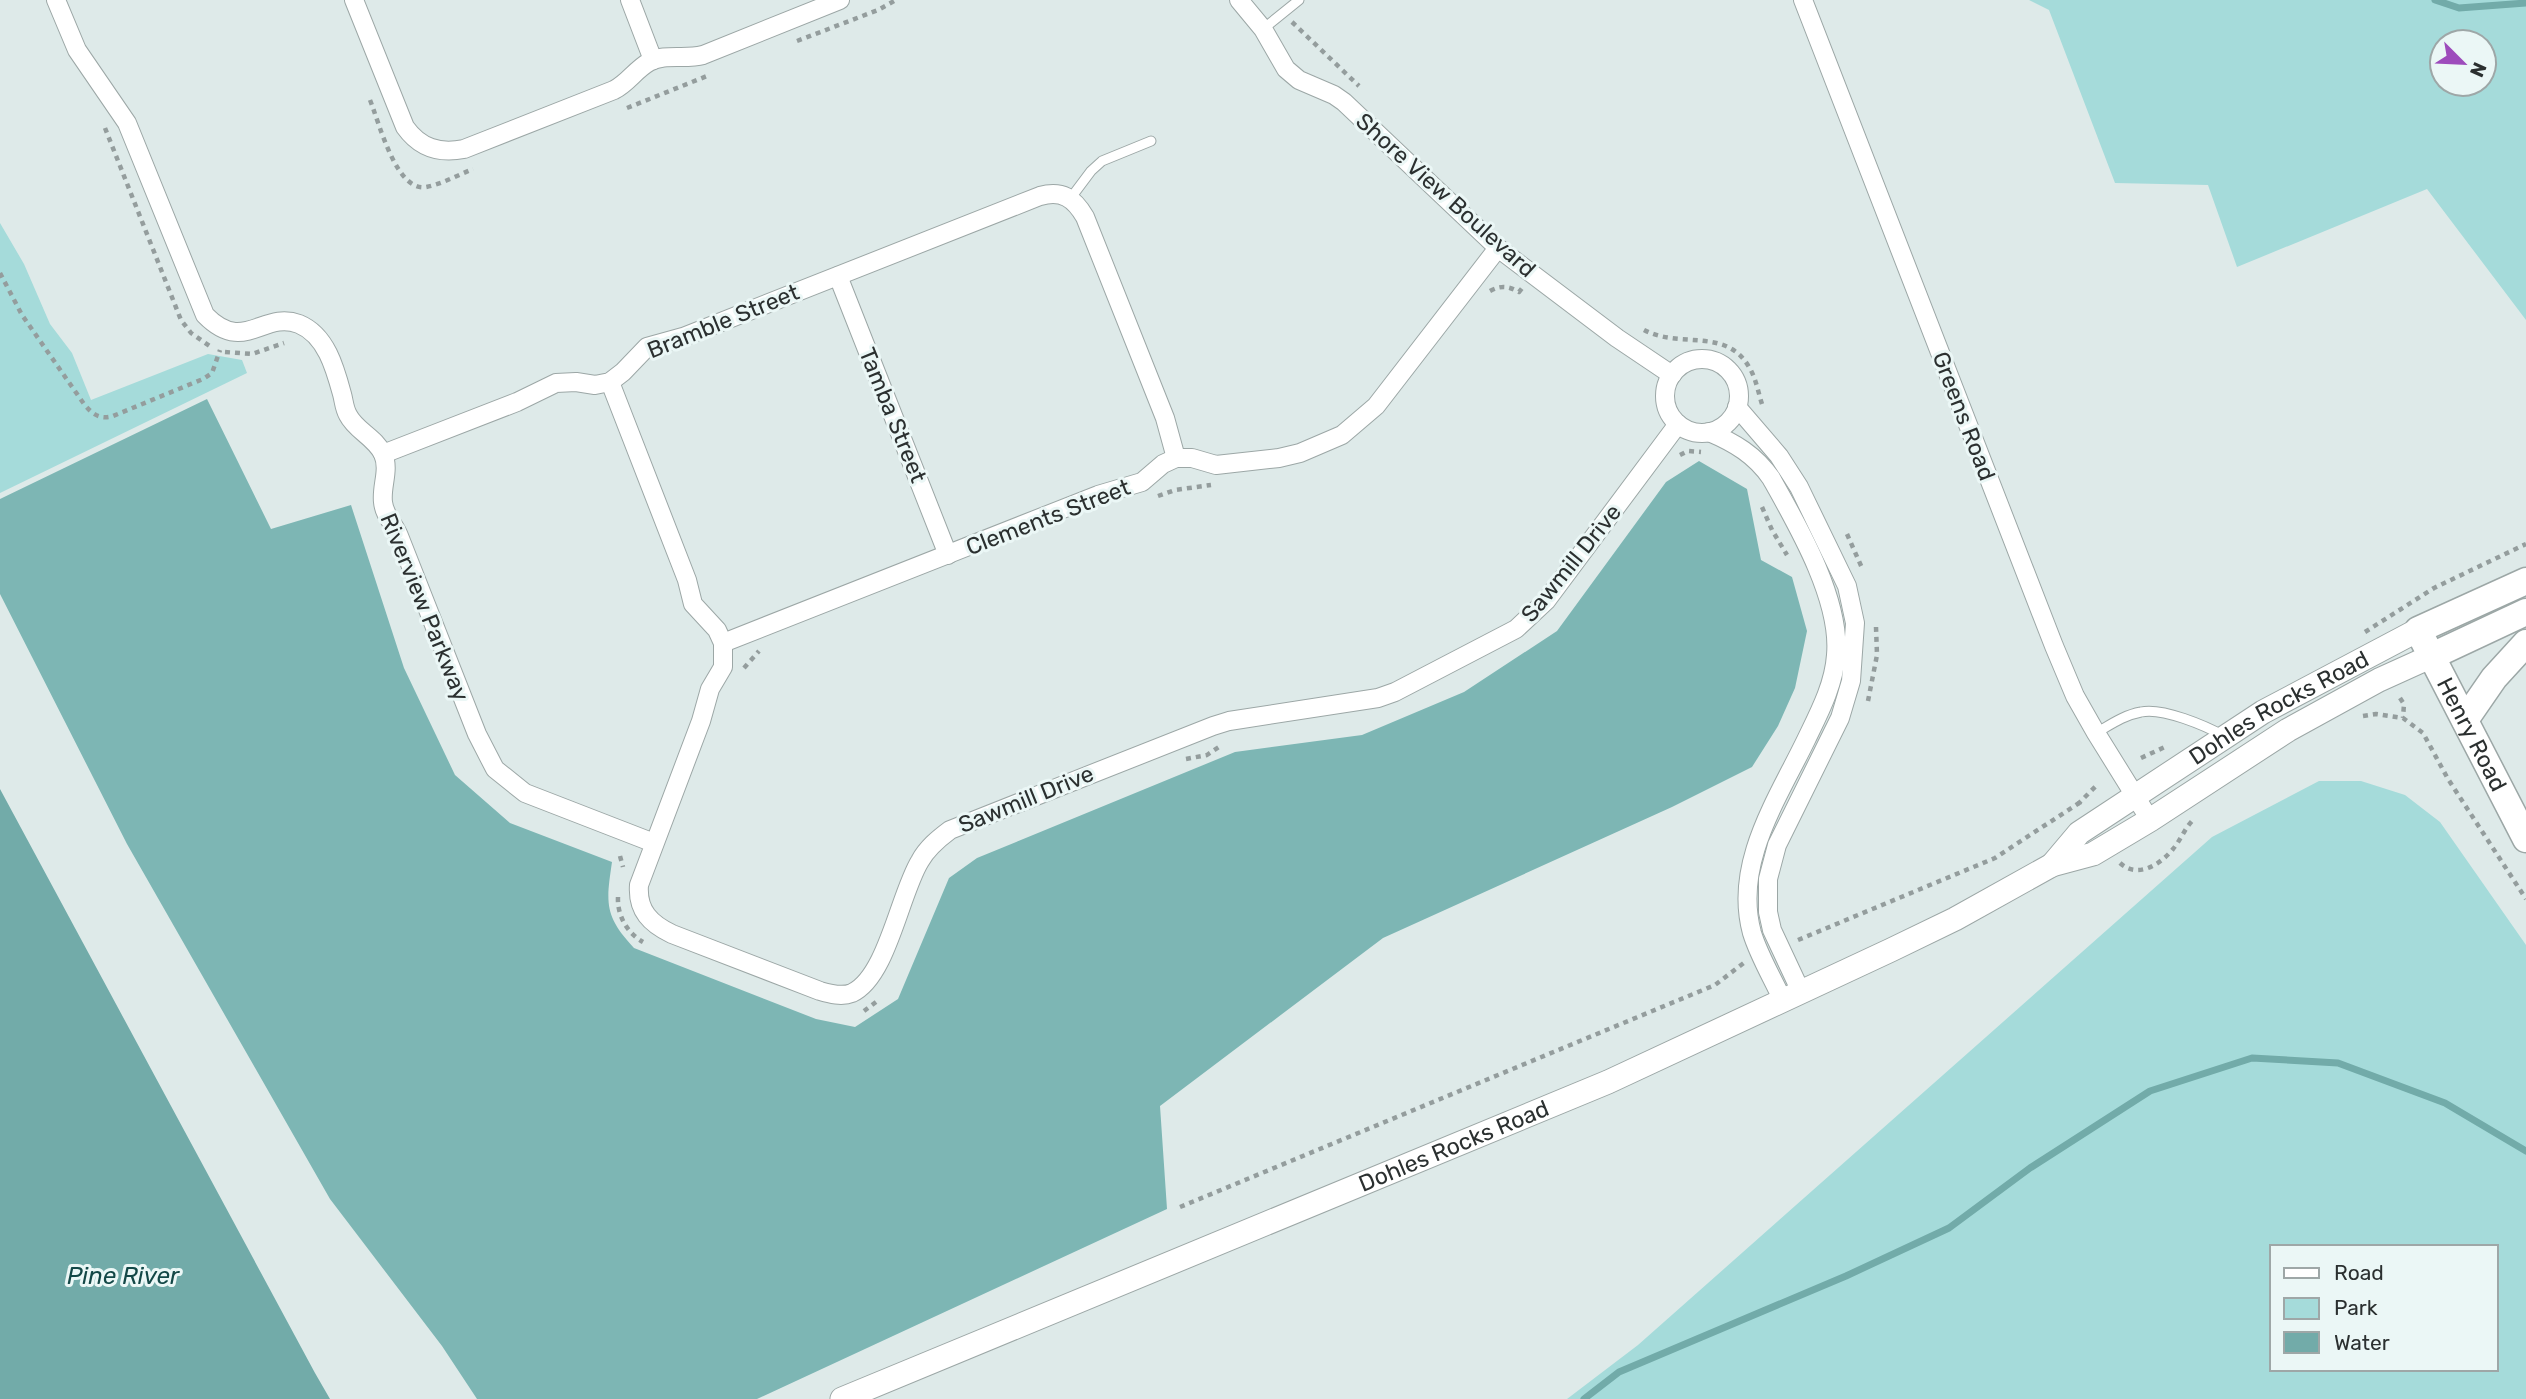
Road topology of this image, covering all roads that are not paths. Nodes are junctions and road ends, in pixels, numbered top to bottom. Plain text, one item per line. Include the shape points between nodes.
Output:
1 (56, 0) edge
2 (354, 0) edge
3 (630, 0) edge
4 (840, 0) edge
5 (1239, 0) edge
6 (1299, 0) edge
7 (1803, 0) edge
8 (1263, 29) junction
9 (653, 60) junction
10 (1150, 141) dead end
11 (1070, 199) junction
12 (1498, 248) junction
13 (838, 276) junction
14 (1672, 375) junction
15 (610, 382) junction
16 (1737, 407) junction
17 (1678, 424) junction
18 (1709, 432) junction
19 (383, 454) junction
20 (1176, 458) junction
21 (948, 555) junction
22 (2526, 581) edge
23 (2526, 612) edge
24 (2418, 630) junction
25 (723, 643) junction
26 (2526, 643) edge
27 (2432, 656) junction
28 (2465, 720) junction
29 (2096, 733) junction
30 (2225, 737) junction
31 (2136, 796) junction
32 (2150, 820) junction
33 (2526, 839) edge
34 (654, 843) junction
35 (2052, 865) junction
36 (1792, 996) junction
37 (842, 1399) edge

1 - 19 street via 77,50 127,123 205,315 219,327 240,333 285,321 311,330 327,350 348,416
2 - 9 street via 405,127 436,151 464,149 614,90
3 - 9 street
4 - 9 street via 703,55
5 - 8 street, Shore View Boulevard
6 - 8 lane
7 - 29 street, Greens Road via 2054,646
8 - 12 street, Shore View Boulevard via 1286,69 1298,80 1344,102
10 - 11 lane via 1102,161
11 - 13 street, Bramble Street via 1058,193 1040,196
11 - 20 street via 1090,229 1165,418
12 - 14 street, Shore View Boulevard
12 - 20 street via 1376,407 1342,435 1279,458 1216,465
13 - 15 street, Bramble Street via 647,347
13 - 21 street, Tamba Street
14 - 16 street via 1690,361 1702,359 1724,366 1737,384
14 - 17 street via 1665,395
15 - 19 street via 556,383
15 - 25 street via 691,600
16 - 18 street via 1727,424
16 - 36 street via 1799,487 1843,576 1855,623 1851,681 1840,718 1777,845 1768,879 1772,930
17 - 18 street
17 - 34 street, Sawmill Drive via 1546,601 1516,629 1395,692 1360,702 1228,721 950,830 919,861 875,971 851,993 820,991 653,924 643,911 638,892
18 - 36 street via 1745,450 1771,478 1828,593 1835,633 1836,655 1826,696 1760,835 1748,875 1747,912 1753,936
19 - 34 street, Riverview Parkway via 384,509 495,769 525,793
20 - 21 street, Clements Street via 1142,482
21 - 25 street, Clements Street
22 - 24 main road, Dohles Rocks Road
23 - 27 main road, Dohles Rocks Road
24 - 27 main road, Henry Road
24 - 30 street, Dohles Rocks Road
25 - 34 street, Sawmill Drive via 723,667 707,697
26 - 28 main road
27 - 28 main road, Henry Road
27 - 32 street, Dohles Rocks Road via 2288,730
28 - 33 main road, Henry Road
29 - 30 lane via 2128,715 2148,711 2210,728
29 - 31 street, Greens Road
30 - 31 street, Dohles Rocks Road
31 - 32 street, Greens Road
31 - 35 street, Dohles Rocks Road via 2079,833
32 - 35 street, Dohles Rocks Road via 2093,854
35 - 36 street, Dohles Rocks Road via 1955,919
36 - 37 street, Dohles Rocks Road via 1608,1082

